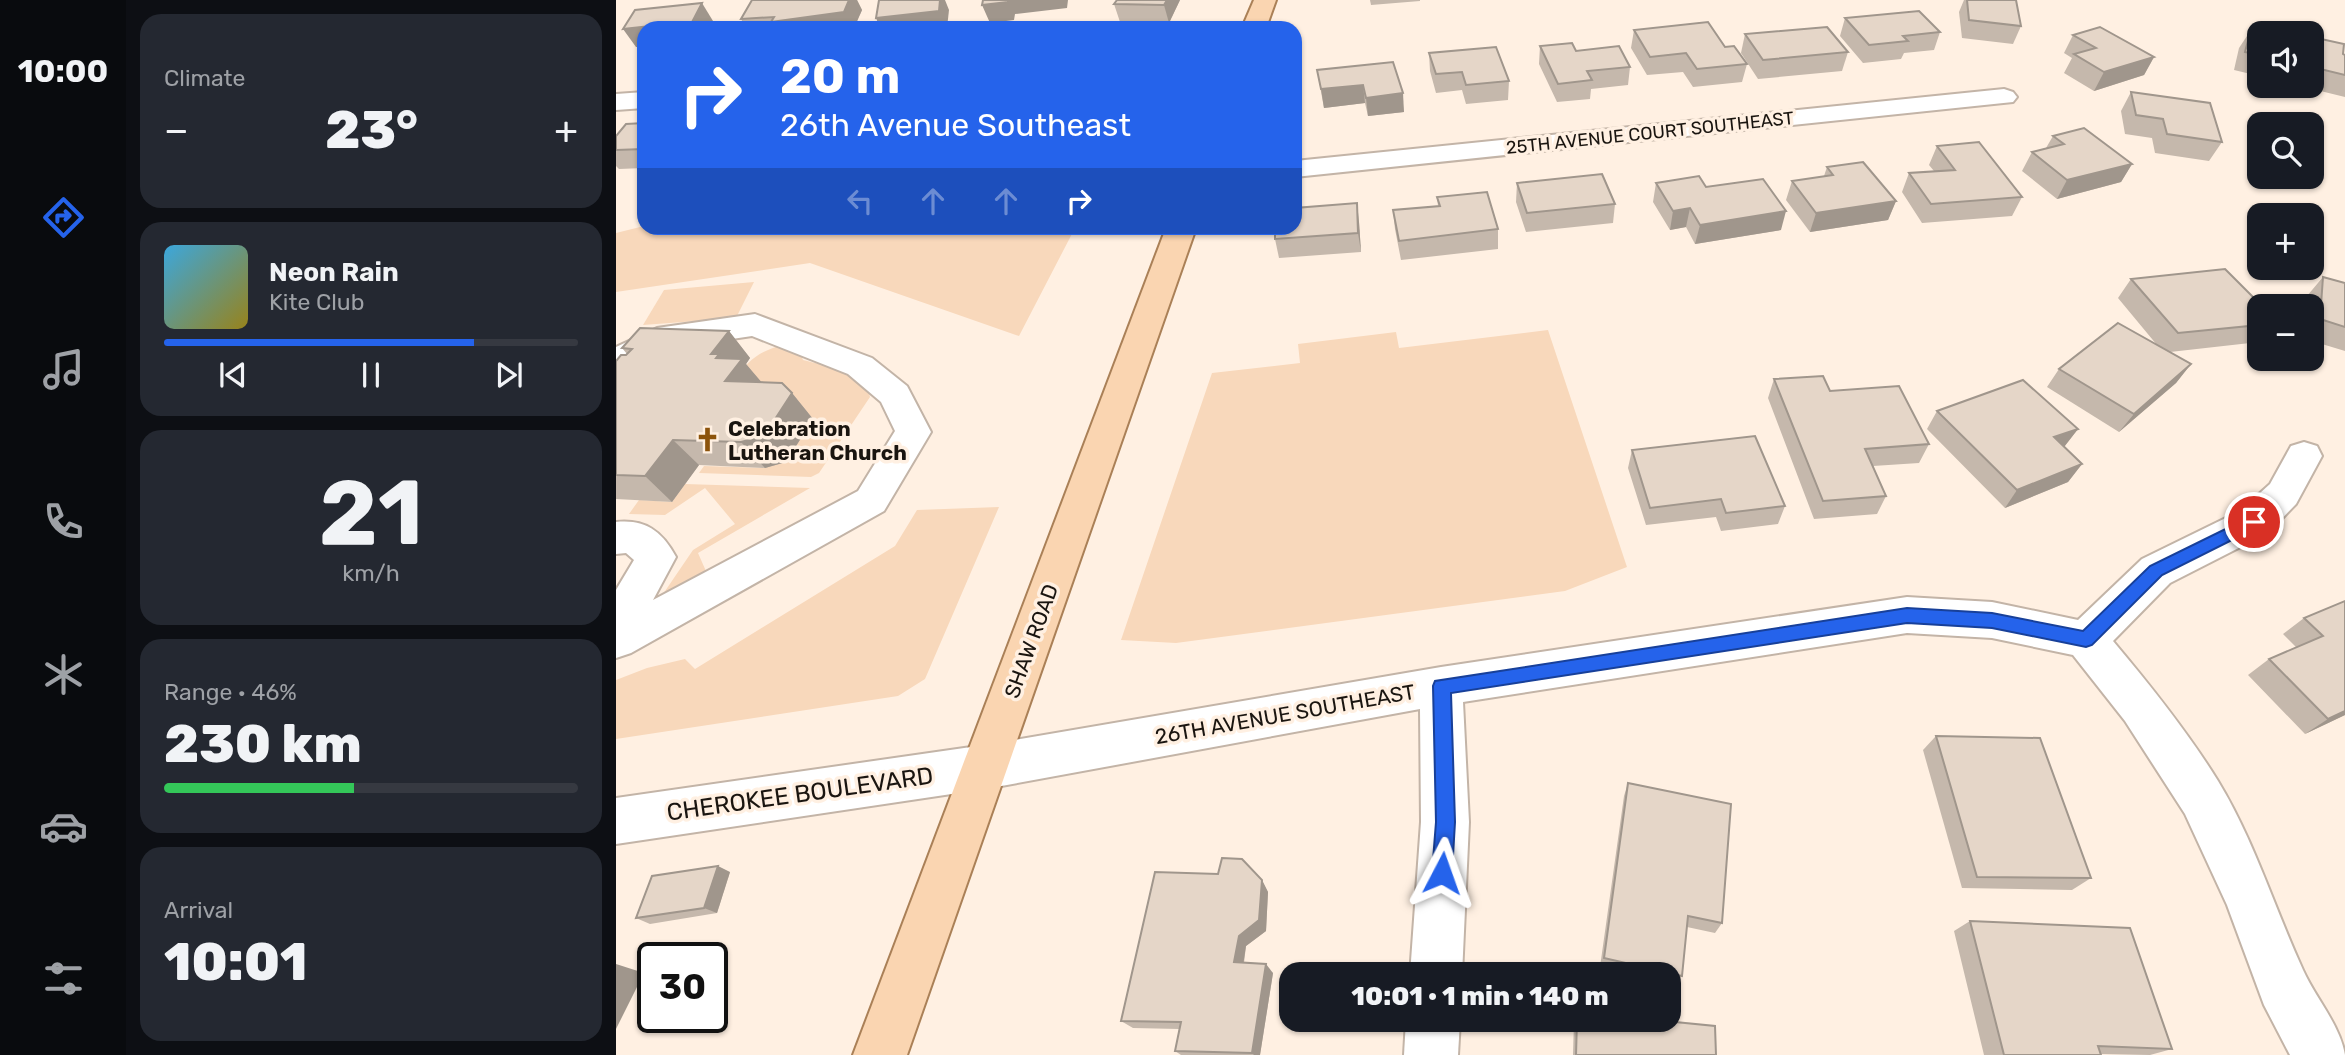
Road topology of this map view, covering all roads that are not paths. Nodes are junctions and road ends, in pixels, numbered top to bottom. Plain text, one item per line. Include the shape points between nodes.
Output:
1 (1265, 0) edge
2 (1257, 21) edge
3 (2004, 97) dead end
4 (637, 100) edge
5 (616, 102) edge
6 (1302, 168) edge
7 (1178, 235) edge
8 (616, 361) edge
9 (2304, 456) dead end
10 (616, 537) edge
11 (616, 628) edge
12 (616, 640) edge
13 (2086, 640) junction
14 (1441, 686) junction
15 (985, 767) junction
16 (616, 821) edge
17 (1437, 962) edge
18 (1432, 1032) edge
19 (880, 1055) edge
20 (1431, 1055) edge
21 (2319, 1055) edge

1 - 2 main road
3 - 6 street, 25TH AVENUE COURT SOUTHEAST
4 - 5 street
7 - 15 main road, SHAW ROAD
8 - 12 street via 657,340 755,325 860,366 895,395 913,432 871,501
9 - 13 street via 2283,494 2254,522 2156,571
10 - 11 street via 634,536 656,557
13 - 14 street, 26TH AVENUE SOUTHEAST via 1992,620 1907,615
13 - 21 street via 2141,707 2202,798 2249,897 2283,986
14 - 15 street, 26TH AVENUE SOUTHEAST
14 - 17 street via 1445,822
15 - 16 street, CHEROKEE BOULEVARD
15 - 19 main road, SHAW ROAD
18 - 20 street

